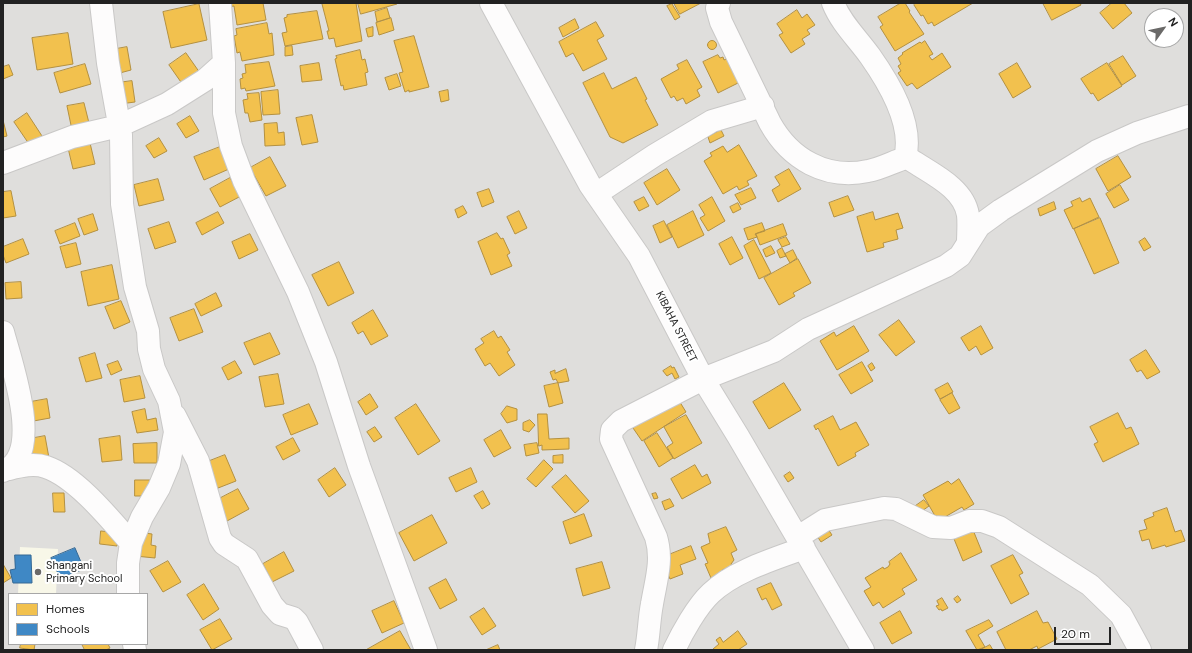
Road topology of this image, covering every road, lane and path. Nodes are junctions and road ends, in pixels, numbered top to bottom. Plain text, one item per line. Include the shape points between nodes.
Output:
1 (101, 3) edge
2 (220, 3) edge
3 (491, 3) edge
4 (719, 3) edge
5 (833, 3) edge
6 (224, 63) junction
7 (763, 106) junction
8 (1189, 116) edge
9 (119, 126) junction
10 (905, 158) junction
11 (3, 163) edge
12 (596, 194) junction
13 (968, 243) junction
14 (3, 332) edge
15 (703, 379) junction
16 (172, 412) junction
17 (6, 470) edge
18 (131, 543) junction
19 (801, 543) junction
20 (128, 593) edge
21 (312, 650) edge
22 (426, 650) edge
23 (646, 650) edge
24 (674, 650) edge
25 (863, 650) edge
26 (1140, 650) edge

1 - 9 street
2 - 6 street
3 - 12 street, KIBAHA STREET
4 - 7 street via 717,8 721,22
5 - 10 street via 845,25 870,57 897,104 908,141
6 - 9 street via 205,80 167,104
6 - 22 street via 224,114 244,181 298,292 326,362 359,466
7 - 10 street via 783,143 808,164 856,173
7 - 12 street via 712,121
8 - 13 street via 1137,133 1097,151 986,219
9 - 11 street via 72,137
9 - 16 street via 122,204 135,287 148,331 154,369
10 - 13 street via 959,194 968,215
12 - 15 street, KIBAHA STREET via 639,256
13 - 15 street via 960,256 946,266 808,329 774,351
14 - 17 street via 24,416 24,440 20,454
15 - 19 street, KIBAHA STREET
15 - 23 street via 621,421 612,430 611,440 660,549
16 - 18 street via 175,432 170,464
16 - 21 street via 198,462 220,538 224,544 247,559 272,605 280,614 297,622
17 - 18 street via 35,465 62,474 101,509
18 - 20 street
19 - 24 street via 710,594
19 - 25 street, KIBAHA STREET
19 - 26 street via 825,520 884,508 896,509 933,526 951,528 969,521 982,521 1000,527 1090,585 1121,616

